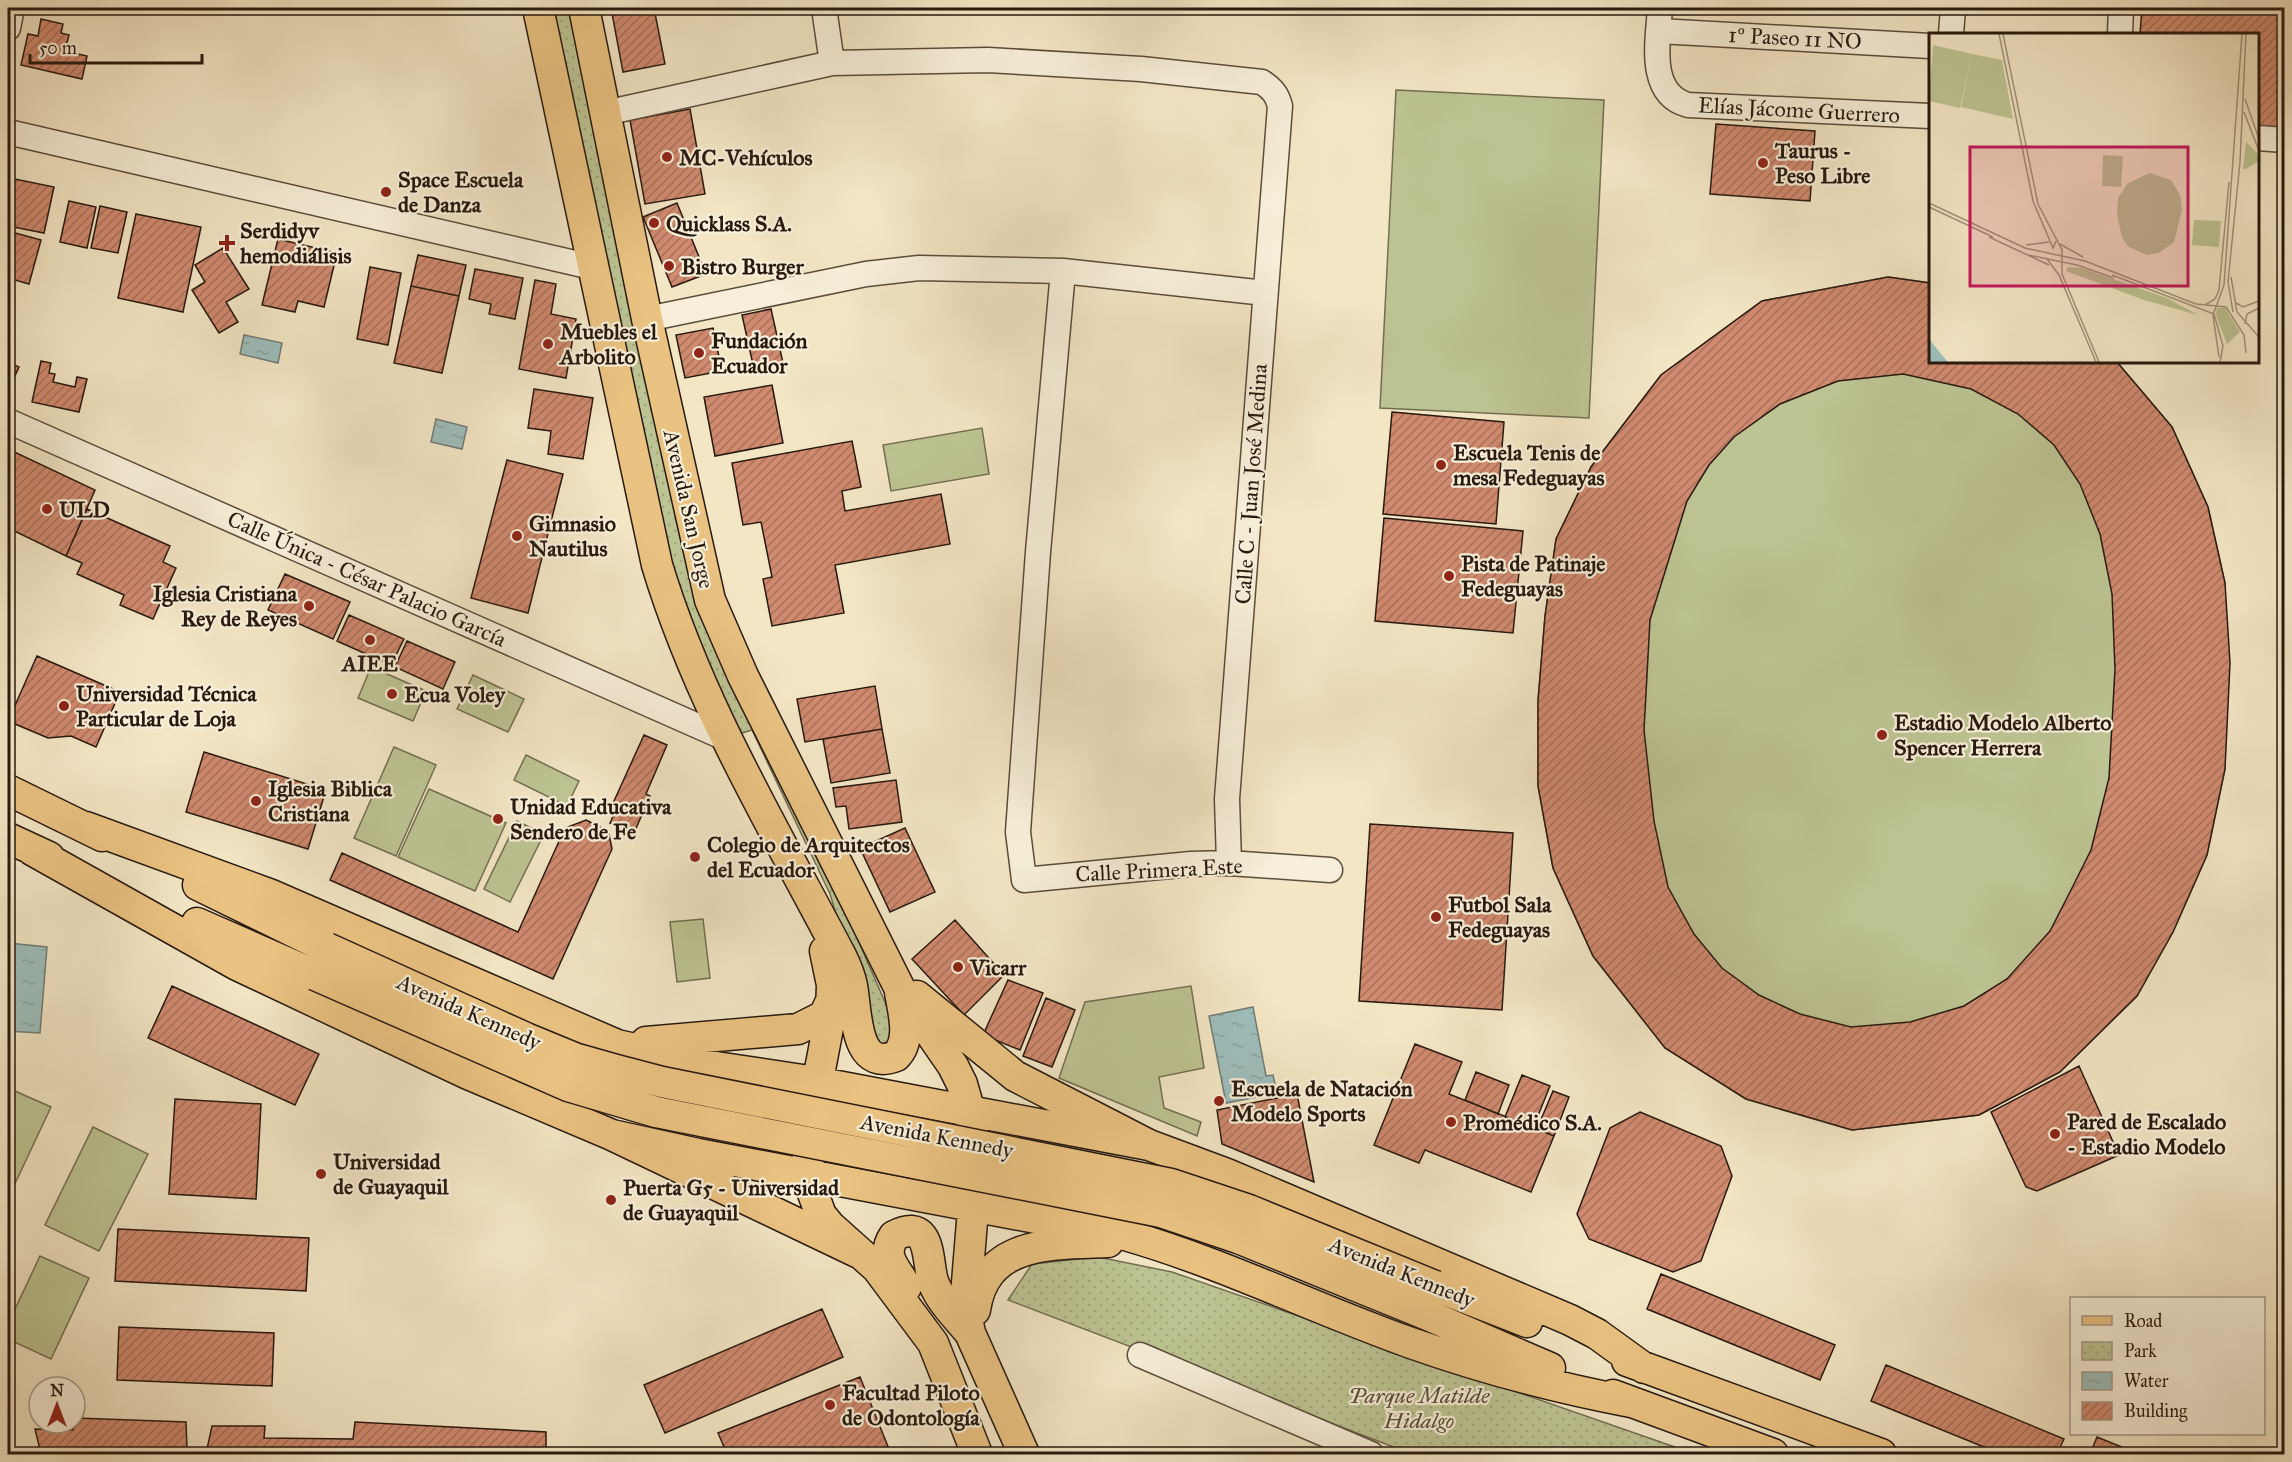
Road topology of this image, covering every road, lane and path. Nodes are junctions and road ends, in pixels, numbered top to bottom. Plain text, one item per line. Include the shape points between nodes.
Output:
1 (12, 8) edge
2 (538, 8) edge
3 (584, 8) edge
4 (824, 8) edge
5 (1953, 8) edge
6 (2121, 8) edge
7 (1659, 19) edge
8 (8, 28) edge
9 (1951, 33) edge
10 (2120, 33) edge
11 (1929, 46) edge
12 (832, 63) junction
13 (605, 113) junction
14 (1929, 116) edge
15 (8, 132) edge
16 (2259, 138) edge
17 (2284, 140) edge
18 (592, 267) junction
19 (1063, 272) junction
20 (1265, 293) junction
21 (647, 319) junction
22 (8, 421) edge
23 (725, 738) junction
24 (8, 790) edge
25 (86, 827) junction
26 (20, 844) edge
27 (1229, 863) junction
28 (1330, 870) dead end
29 (816, 909) junction
30 (897, 983) junction
31 (831, 999) junction
32 (583, 1032) junction
33 (716, 1067) junction
34 (816, 1082) junction
35 (970, 1112) junction
36 (612, 1134) junction
37 (1100, 1136) junction
38 (1149, 1145) junction
39 (698, 1154) junction
40 (809, 1176) junction
41 (974, 1204) junction
42 (1080, 1224) junction
43 (1179, 1251) junction
44 (859, 1253) junction
45 (974, 1341) junction
46 (933, 1343) junction
47 (1140, 1355) dead end
48 (1644, 1368) junction
49 (1631, 1402) junction
50 (977, 1455) edge
51 (1024, 1455) edge
52 (1371, 1455) edge
53 (1773, 1455) edge
54 (1881, 1455) edge

1 - 8 street
2 - 18 main road, Avenida San Jorge
3 - 13 main road, Avenida San Jorge
4 - 12 street
5 - 9 street
6 - 10 street
7 - 11 street, 1º Paseo 11 NO
7 - 14 street, Elías Jácome Guerrero via 1662,85 1670,97 1688,105
12 - 13 street
12 - 20 street, Calle C - Juan José Medina via 987,60 1141,69 1262,82 1277,96 1280,106
13 - 21 main road, Avenida San Jorge
15 - 18 street
16 - 17 street
18 - 23 main road, Avenida San Jorge via 657,565 685,649
19 - 20 street
19 - 21 street via 919,268 866,274
19 - 27 street, Calle Primera Este via 1018,832 1024,880 1132,868
20 - 27 street, Calle C - Juan José Medina via 1227,800
21 - 30 main road, Avenida San Jorge via 710,600
22 - 23 street, Calle Única - César Palacio García
23 - 29 main road, Avenida San Jorge
24 - 25 main road, Avenida Kennedy
25 - 32 main road via 269,894
25 - 48 main road, Avenida Kennedy, bridge via 265,920 577,1059 662,1082 1171,1184 1250,1210
26 - 36 main road via 237,964 468,1074
26 - 49 main road, Avenida Kennedy, bridge via 514,1065 608,1099 656,1112 1161,1212 1238,1238
27 - 28 street, Calle Primera Este
29 - 30 main road, Avenida San Jorge via 847,968 863,1048 876,1058 896,1056 903,1046 905,1031
29 - 31 main road
30 - 35 main road via 953,1066 963,1084
30 - 38 main road via 1015,1076
31 - 32 main road via 824,1016 798,1029 651,1043
31 - 34 main road
32 - 33 main road via 617,1045
33 - 34 main road
33 - 39 main road via 737,1075 753,1089 760,1110 758,1125 752,1137 734,1149
34 - 35 main road
34 - 40 main road
35 - 37 main road
35 - 41 main road via 975,1153
36 - 39 main road
36 - 44 main road
37 - 38 main road
37 - 42 main road via 1079,1137 1056,1145 1040,1165 1044,1196 1062,1215
38 - 48 main road via 1544,1308 1597,1334
39 - 40 main road
40 - 41 main road
40 - 44 main road via 822,1215
41 - 42 main road
41 - 45 main road via 965,1307
42 - 43 main road
43 - 45 main road via 1117,1242 1059,1244 1037,1246 1004,1259 986,1276 976,1298
43 - 49 main road via 1411,1344 1549,1384
44 - 46 main road via 877,1268
45 - 46 main road via 934,1283 926,1240 918,1234 902,1232 890,1243 890,1262 905,1283
45 - 51 main road
46 - 50 main road
47 - 52 street
48 - 54 main road, Avenida Kennedy
49 - 53 main road, Avenida Kennedy

